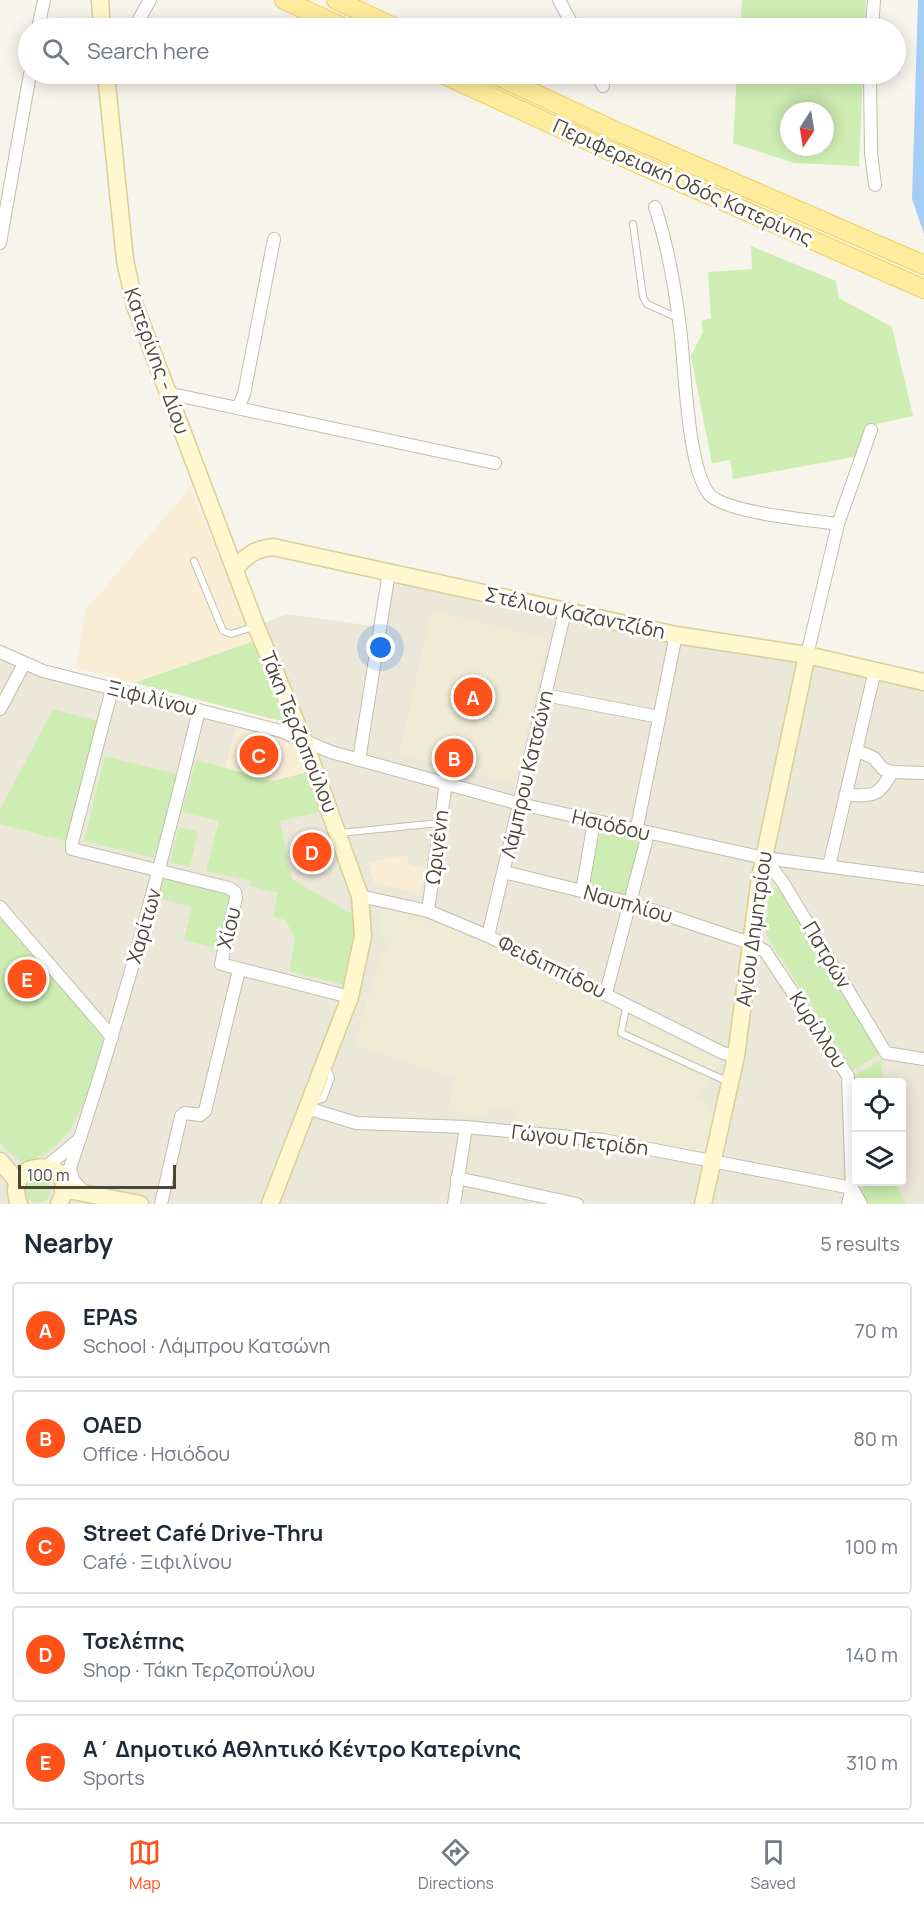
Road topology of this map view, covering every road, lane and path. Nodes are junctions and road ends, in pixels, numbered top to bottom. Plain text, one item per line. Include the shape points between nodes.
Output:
1 (44, 0) edge
2 (100, 0) edge
3 (150, 0) edge
4 (284, 0) edge
5 (336, 0) edge
6 (559, 0) edge
7 (874, 0) edge
8 (40, 18) edge
9 (101, 18) edge
10 (140, 18) edge
11 (323, 18) edge
12 (375, 18) edge
13 (569, 18) edge
14 (873, 18) edge
15 (28, 84) edge
16 (107, 84) edge
17 (113, 84) edge
18 (464, 84) edge
19 (515, 84) edge
20 (870, 84) edge
21 (108, 97) junction
22 (875, 184) dead end
23 (656, 207) dead end
24 (633, 224) dead end
25 (274, 239) dead end
26 (0, 243) edge
27 (924, 265) edge
28 (924, 289) edge
29 (679, 318) junction
30 (167, 393) junction
31 (238, 408) junction
32 (871, 430) dead end
33 (495, 463) dead end
34 (838, 524) junction
35 (194, 561) dead end
36 (235, 569) junction
37 (389, 572) junction
38 (565, 611) junction
39 (256, 626) junction
40 (676, 635) junction
41 (0, 652) edge
42 (807, 655) junction
43 (24, 664) junction
44 (874, 670) junction
45 (924, 682) edge
46 (112, 688) junction
47 (545, 695) junction
48 (0, 709) edge
49 (199, 710) junction
50 (659, 717) junction
51 (304, 741) junction
52 (858, 751) junction
53 (359, 760) junction
54 (892, 772) junction
55 (924, 773) edge
56 (446, 782) junction
57 (847, 795) junction
58 (520, 804) junction
59 (594, 822) junction
60 (439, 823) junction
61 (339, 833) junction
62 (642, 833) junction
63 (764, 858) junction
64 (830, 866) junction
65 (160, 871) junction
66 (504, 872) junction
67 (924, 879) edge
68 (582, 891) junction
69 (360, 896) junction
70 (631, 903) junction
71 (0, 907) edge
72 (428, 911) junction
73 (488, 936) junction
74 (750, 943) junction
75 (238, 970) junction
76 (606, 993) junction
77 (350, 997) junction
78 (627, 1004) junction
79 (112, 1037) junction
80 (736, 1056) junction
81 (924, 1059) edge
82 (328, 1070) dead end
83 (731, 1080) junction
84 (312, 1104) junction
85 (466, 1127) junction
86 (80, 1139) junction
87 (713, 1160) junction
88 (0, 1161) edge
89 (457, 1178) junction
90 (16, 1180) junction
91 (59, 1181) edge
92 (852, 1188) junction
93 (539, 1199) edge
94 (19, 1204) edge
95 (140, 1204) edge
96 (161, 1204) edge
97 (270, 1204) edge
98 (454, 1204) edge
99 (577, 1204) edge
100 (704, 1204) edge
101 (848, 1204) edge
102 (861, 1204) edge

1 - 8 street
2 - 9 street
3 - 10 street
4 - 11 main road
5 - 12 main road
6 - 13 street
7 - 14 street
15 - 26 street
16 - 21 street, Κατερίνης - Δίου
17 - 21 street
18 - 28 main road, Περιφερειακή Οδός Κατερίνης
19 - 27 main road, Περιφερειακή Οδός Κατερίνης
20 - 22 street
21 - 30 street, Κατερίνης - Δίου via 129,284
23 - 29 street via 669,253
24 - 29 lane via 643,297 647,304
25 - 31 street
29 - 34 street via 690,424 702,477 710,494 725,504 746,510
30 - 31 street
30 - 36 street, Κατερίνης - Δίου
31 - 33 street
32 - 34 street
34 - 42 street
35 - 39 lane via 223,631 231,634
36 - 37 street, Στέλιου Καζαντζίδη via 251,552 273,547
36 - 39 street, Τάκη Τερζοπούλου
37 - 38 street, Στέλιου Καζαντζίδη
37 - 53 street
38 - 40 street, Στέλιου Καζαντζίδη
38 - 47 street, Λάμπρου Κατσώνη
39 - 51 street, Τάκη Τερζοπούλου
40 - 42 street, Στέλιου Καζαντζίδη
40 - 50 street
41 - 43 street, Ξιφιλίνου
42 - 44 street, Στέλιου Καζαντζίδη
42 - 63 street, Αγίου Δημητρίου
43 - 46 street, Ξιφιλίνου
43 - 48 street
44 - 45 street, Στέλιου Καζαντζίδη
44 - 52 street
46 - 49 street, Ξιφιλίνου
46 - 65 street, Χίου via 72,849
47 - 50 street
47 - 58 street, Λάμπρου Κατσώνη
49 - 51 street, Ξιφιλίνου via 281,731
49 - 65 street, Χαρίτων
50 - 62 street
51 - 53 street, Ησιόδου
51 - 61 street, Τάκη Τερζοπούλου
52 - 54 street
52 - 57 street
53 - 56 street, Ησιόδου
54 - 55 street
54 - 57 street via 882,790 873,795
56 - 58 street, Ησιόδου
56 - 60 street, Ωριγένη
57 - 64 street
58 - 59 street, Ησιόδου
58 - 66 street, Λάμπρου Κατσώνη
59 - 62 street, Ησιόδου
59 - 68 street
60 - 61 lane
60 - 72 street, Ωριγένη
61 - 69 street, Τάκη Τερζοπούλου
62 - 63 street, Ησιόδου
62 - 70 street
63 - 64 street, Ησιόδου
63 - 74 street, Αγίου Δημητρίου
63 - 81 street, Πατρών via 783,881 889,1054
64 - 67 street, Ησιόδου
65 - 75 street, Χίου via 235,892 221,964
65 - 79 street, Χαρίτων
66 - 68 street, Ναυπλίου
66 - 73 street, Λάμπρου Κατσώνη
68 - 70 street, Ναυπλίου
69 - 72 street, Φειδιππίδου
69 - 77 street, Τάκη Τερζοπούλου via 363,936
70 - 74 street, Ναυπλίου
70 - 76 street
71 - 79 street
72 - 73 street, Φειδιππίδου
73 - 76 street, Φειδιππίδου
74 - 80 street, Αγίου Δημητρίου
74 - 92 street, Κυρίλλου via 770,956 848,1076
75 - 77 street, Χίου
75 - 96 street via 205,1111 181,1116
76 - 78 street, Φειδιππίδου
77 - 84 street, Τάκη Τερζοπούλου
78 - 80 street, Φειδιππίδου
78 - 83 lane via 621,1033
79 - 86 street, Χαρίτων
80 - 83 street, Αγίου Δημητρίου
82 - 84 lane via 331,1078 323,1100
83 - 87 street, Αγίου Δημητρίου
84 - 85 street, Γώγου Πετρίδη via 356,1123
84 - 97 street, Τάκη Τερζοπούλου
85 - 87 street, Γώγου Πετρίδη via 603,1140
85 - 89 street
86 - 91 street
86 - 91 street, Χαρίτων
87 - 92 street, Γώγου Πετρίδη
87 - 100 street, Αγίου Δημητρίου
88 - 90 street
89 - 93 street
89 - 98 street
90 - 91 street via 29,1168
90 - 94 street via 14,1191
91 - 95 street via 83,1191
92 - 101 street, Κυρίλλου
92 - 102 street
93 - 99 street

